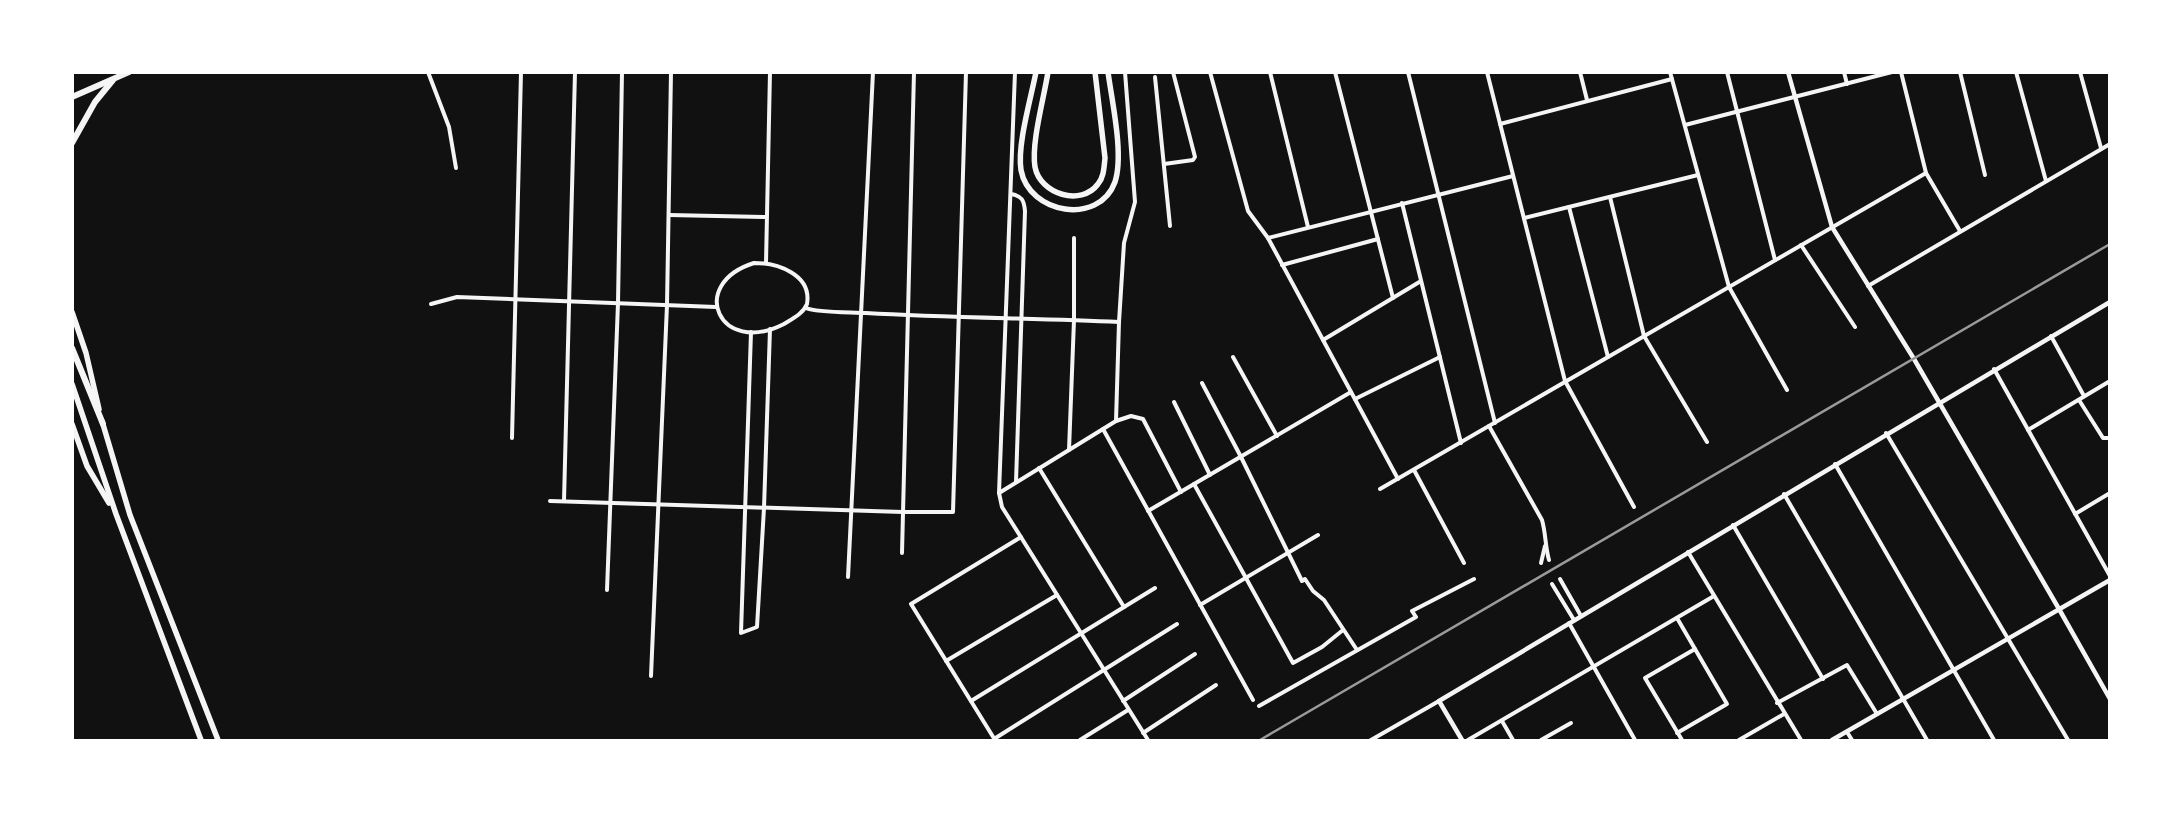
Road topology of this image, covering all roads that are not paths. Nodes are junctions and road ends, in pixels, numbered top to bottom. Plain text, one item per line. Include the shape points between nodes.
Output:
1 (129, 72) edge
2 (428, 72) edge
3 (521, 72) edge
4 (575, 72) edge
5 (622, 72) edge
6 (671, 72) edge
7 (770, 72) edge
8 (873, 72) edge
9 (914, 72) edge
10 (966, 72) edge
11 (1014, 72) edge
12 (1036, 72) edge
13 (1048, 72) edge
14 (1095, 72) edge
15 (1108, 72) edge
16 (1125, 72) edge
17 (1173, 72) edge
18 (1210, 72) edge
19 (1270, 72) edge
20 (1335, 72) edge
21 (1408, 72) edge
22 (1486, 72) edge
23 (1580, 72) edge
24 (1670, 72) edge
25 (1727, 72) edge
26 (1788, 72) edge
27 (1844, 72) edge
28 (1892, 72) edge
29 (1901, 72) edge
30 (1960, 72) edge
31 (2016, 72) edge
32 (2080, 72) edge
33 (1155, 77) dead end
34 (1672, 79) junction
35 (112, 80) junction
36 (1847, 84) junction
37 (72, 97) edge
38 (1794, 97) junction
39 (1587, 100) junction
40 (1738, 111) junction
41 (1500, 124) junction
42 (1685, 125) junction
43 (72, 143) edge
44 (2110, 144) edge
45 (2101, 148) junction
46 (1164, 164) junction
47 (456, 168) dead end
48 (1926, 173) junction
49 (1698, 175) junction
50 (1985, 175) dead end
51 (1513, 176) junction
52 (2046, 181) junction
53 (1011, 194) junction
54 (1438, 194) junction
55 (1610, 197) junction
56 (1402, 203) junction
57 (1569, 207) junction
58 (1371, 210) junction
59 (669, 215) junction
60 (766, 217) junction
61 (1524, 218) junction
62 (1170, 226) dead end
63 (1308, 227) junction
64 (1832, 227) junction
65 (1960, 231) junction
66 (1074, 238) dead end
67 (1268, 238) junction
68 (1378, 239) junction
69 (1801, 245) junction
70 (1775, 260) junction
71 (766, 263) junction
72 (1282, 265) junction
73 (1421, 281) junction
74 (1868, 286) junction
75 (1729, 287) junction
76 (1393, 298) junction
77 (516, 300) junction
78 (570, 302) junction
79 (2110, 302) edge
80 (618, 303) junction
81 (431, 304) dead end
82 (667, 305) junction
83 (716, 307) junction
84 (806, 308) junction
85 (72, 312) edge
86 (860, 313) junction
87 (909, 315) junction
88 (1006, 317) junction
89 (1022, 317) junction
90 (958, 318) junction
91 (1074, 320) junction
92 (1119, 322) junction
93 (1855, 327) dead end
94 (770, 330) junction
95 (751, 332) junction
96 (1644, 336) junction
97 (2051, 336) junction
98 (1323, 340) junction
99 (74, 350) edge
100 (1233, 357) dead end
101 (1440, 357) junction
102 (1608, 357) junction
103 (1994, 369) junction
104 (1566, 381) junction
105 (2110, 381) edge
106 (72, 384) edge
107 (1202, 384) dead end
108 (1788, 390) dead end
109 (1352, 392) junction
110 (2084, 396) junction
111 (1355, 399) junction
112 (2079, 400) junction
113 (1174, 402) dead end
114 (1938, 402) junction
115 (1116, 421) junction
116 (1496, 422) junction
117 (72, 424) edge
118 (102, 424) junction
119 (1489, 426) junction
120 (1103, 429) junction
121 (2028, 430) junction
122 (1886, 433) junction
123 (1277, 436) junction
124 (512, 438) dead end
125 (2110, 438) edge
126 (1707, 442) dead end
127 (1461, 443) junction
128 (1069, 450) junction
129 (1241, 456) junction
130 (1835, 464) junction
131 (1039, 468) junction
132 (1414, 470) junction
133 (1210, 475) junction
134 (1398, 479) junction
135 (1016, 482) junction
136 (1194, 484) junction
137 (1380, 489) dead end
138 (1181, 492) junction
139 (999, 493) junction
140 (2110, 493) edge
141 (1784, 494) junction
142 (550, 500) dead end
143 (564, 501) junction
144 (611, 503) junction
145 (658, 504) junction
146 (745, 507) junction
147 (1634, 507) dead end
148 (764, 508) junction
149 (850, 510) junction
150 (1148, 511) junction
151 (903, 512) junction
152 (116, 514) junction
153 (2075, 514) junction
154 (1733, 525) junction
155 (1318, 535) dead end
156 (1021, 537) junction
157 (1545, 545) junction
158 (1288, 552) junction
159 (1688, 552) junction
160 (902, 553) dead end
161 (1549, 560) dead end
162 (1464, 563) dead end
163 (1541, 563) dead end
164 (848, 577) dead end
165 (1246, 578) junction
166 (2110, 578) edge
167 (1474, 579) dead end
168 (1560, 579) dead end
169 (1552, 584) dead end
170 (1155, 588) dead end
171 (607, 590) dead end
172 (1057, 594) junction
173 (1714, 596) junction
174 (1200, 605) junction
175 (1124, 607) junction
176 (2060, 609) junction
177 (1581, 616) junction
178 (1678, 618) junction
179 (1571, 622) junction
180 (1177, 624) dead end
181 (1343, 630) junction
182 (1081, 634) junction
183 (2009, 638) junction
184 (1695, 648) junction
185 (1357, 650) junction
186 (1195, 654) dead end
187 (946, 661) junction
188 (1594, 668) junction
189 (1104, 670) junction
190 (1954, 670) junction
191 (651, 676) dead end
192 (1823, 679) junction
193 (1216, 685) dead end
194 (1904, 699) junction
195 (2110, 699) edge
196 (1253, 700) dead end
197 (971, 701) junction
198 (1123, 701) junction
199 (1439, 701) junction
200 (1777, 703) junction
201 (1259, 706) dead end
202 (1128, 710) junction
203 (1784, 714) junction
204 (1877, 714) junction
205 (1502, 721) junction
206 (1571, 722) dead end
207 (1847, 732) junction
208 (1143, 733) junction
209 (1677, 733) junction
210 (201, 740) edge
211 (218, 740) edge
212 (995, 740) edge
213 (1080, 740) edge
214 (1148, 740) edge
215 (1371, 740) edge
216 (1462, 740) edge
217 (1468, 740) edge
218 (1513, 740) edge
219 (1545, 740) edge
220 (1635, 740) edge
221 (1682, 740) edge
222 (1739, 740) edge
223 (1801, 740) edge
224 (1832, 740) edge
225 (1852, 740) edge
226 (1927, 740) edge
227 (1994, 740) edge
228 (2068, 740) edge

1 - 35 highway
2 - 47 street via 449,127
3 - 77 street
4 - 78 street
5 - 80 street
6 - 59 street
7 - 60 street
8 - 86 street
9 - 87 street
10 - 90 street
11 - 53 street
12 - 15 main road via 1021,170 1027,186 1037,198 1053,208 1068,210 1095,205 1108,195 1114,183 1118,147
13 - 14 main road via 1035,145 1035,169 1049,190 1075,196 1087,193 1098,184 1104,171
16 - 92 street via 1135,202 1124,243
17 - 46 street via 1195,158
18 - 67 street via 1248,211
19 - 63 street
20 - 58 street
21 - 54 street
22 - 41 street
23 - 39 street
24 - 34 street
25 - 40 street
26 - 38 street
27 - 36 street
28 - 36 street
29 - 48 street
30 - 50 street
31 - 52 street
32 - 45 street
33 - 46 street
34 - 39 street
34 - 42 street
35 - 37 highway
35 - 43 highway via 95,102
36 - 38 street
38 - 40 street
38 - 64 street
39 - 41 street
40 - 42 street
40 - 70 street
41 - 51 street
42 - 49 street
44 - 45 street
45 - 52 street
46 - 62 street
48 - 64 street
48 - 65 street
49 - 55 street
49 - 75 street
51 - 54 street
51 - 61 street
52 - 65 street
53 - 88 street
53 - 89 street via 1024,200 1025,211
54 - 56 street
54 - 116 street
55 - 57 street
55 - 96 street
56 - 58 street
56 - 73 street
57 - 61 street
57 - 102 street
58 - 63 street
58 - 68 street
59 - 60 street
59 - 82 street
60 - 71 street
61 - 104 street
63 - 67 street
64 - 69 street
64 - 74 street
65 - 74 street
66 - 91 street
67 - 72 street
68 - 72 street
68 - 76 street
69 - 70 street
69 - 93 street
70 - 75 street
71 - 83 street via 754,263 730,274 718,294
71 - 84 street via 797,276 807,294
72 - 98 street
73 - 76 street
73 - 101 street
74 - 114 street
75 - 96 street
75 - 108 street
76 - 98 street
77 - 78 street
77 - 81 street via 457,298
77 - 124 street
78 - 80 street
78 - 143 street
79 - 97 street
80 - 82 street
80 - 144 street
82 - 83 street
82 - 145 street
83 - 95 street via 728,325 739,331
84 - 86 street
84 - 94 street
85 - 118 main road via 86,353
86 - 87 street
86 - 149 street
87 - 90 street
87 - 151 street
88 - 89 street
88 - 90 street
88 - 139 street
89 - 91 street
89 - 135 street
90 - 151 street via 953,512
91 - 92 street
91 - 128 street
92 - 115 street
94 - 95 street
94 - 148 street
95 - 146 street
96 - 102 street
96 - 126 street
97 - 103 street
97 - 110 street
98 - 109 street
99 - 118 highway
100 - 123 street
101 - 111 street
101 - 127 street
102 - 104 street
103 - 114 street
103 - 121 street
104 - 116 street
104 - 147 street
105 - 110 street
106 - 152 main road
107 - 129 street
109 - 111 street
109 - 123 street
110 - 112 street
111 - 134 street
112 - 121 street
112 - 125 street via 2103,438
113 - 133 street
114 - 122 street
114 - 176 street
115 - 120 street
115 - 138 street via 1131,416 1143,419
116 - 119 street
117 - 152 main road via 87,466
118 - 211 main road via 130,515
119 - 127 street
119 - 157 street via 1542,520
120 - 128 street
120 - 150 street
121 - 153 street
122 - 130 street
122 - 183 street
123 - 129 street
127 - 132 street
128 - 131 street
129 - 133 street
129 - 158 street
130 - 141 street
130 - 190 street
131 - 135 street
131 - 175 street
132 - 134 street
132 - 162 street
133 - 136 street
134 - 137 street
135 - 139 street
136 - 138 street
136 - 165 street
138 - 150 street
139 - 156 street via 1002,507
140 - 153 street
141 - 154 street
141 - 194 street
142 - 143 street
143 - 144 street
144 - 145 street
144 - 171 street
145 - 146 street
145 - 191 street
146 - 148 street
146 - 148 street via 741,633 757,627
148 - 149 street
149 - 151 street
149 - 164 street
150 - 174 street
151 - 160 street
152 - 210 main road
153 - 166 street
154 - 159 street
154 - 192 street
155 - 158 street
156 - 172 street
156 - 187 street via 911,604
157 - 161 street
157 - 163 street
158 - 165 street
158 - 181 street via 1302,581 1305,579 1312,591 1324,600
159 - 173 street
159 - 177 street
165 - 174 street
165 - 181 street via 1293,663 1322,647
166 - 176 street
167 - 185 street via 1412,611 1416,616
168 - 177 street
169 - 179 street
170 - 175 street
172 - 182 street
172 - 187 street
173 - 178 street
173 - 200 street
174 - 196 street
175 - 182 street
176 - 183 street
176 - 195 street
177 - 179 street
178 - 184 street
178 - 188 street
179 - 188 street
179 - 199 street
180 - 189 street
181 - 185 street
182 - 189 street
182 - 197 street
183 - 190 street
183 - 228 street
184 - 209 street via 1645,678
184 - 209 street via 1727,704
185 - 201 street
186 - 198 street
187 - 197 street
188 - 205 street
188 - 220 street
189 - 198 street
189 - 212 street
190 - 194 street
190 - 227 street
192 - 200 street
192 - 204 street via 1847,665
193 - 208 street
194 - 204 street
194 - 226 street
197 - 212 street
198 - 202 street
199 - 215 street
199 - 216 street
200 - 203 street
202 - 208 street
202 - 213 street
203 - 222 street
203 - 223 street
204 - 207 street
205 - 217 street
205 - 218 street
206 - 219 street
207 - 224 street
207 - 225 street
208 - 214 street
209 - 221 street

